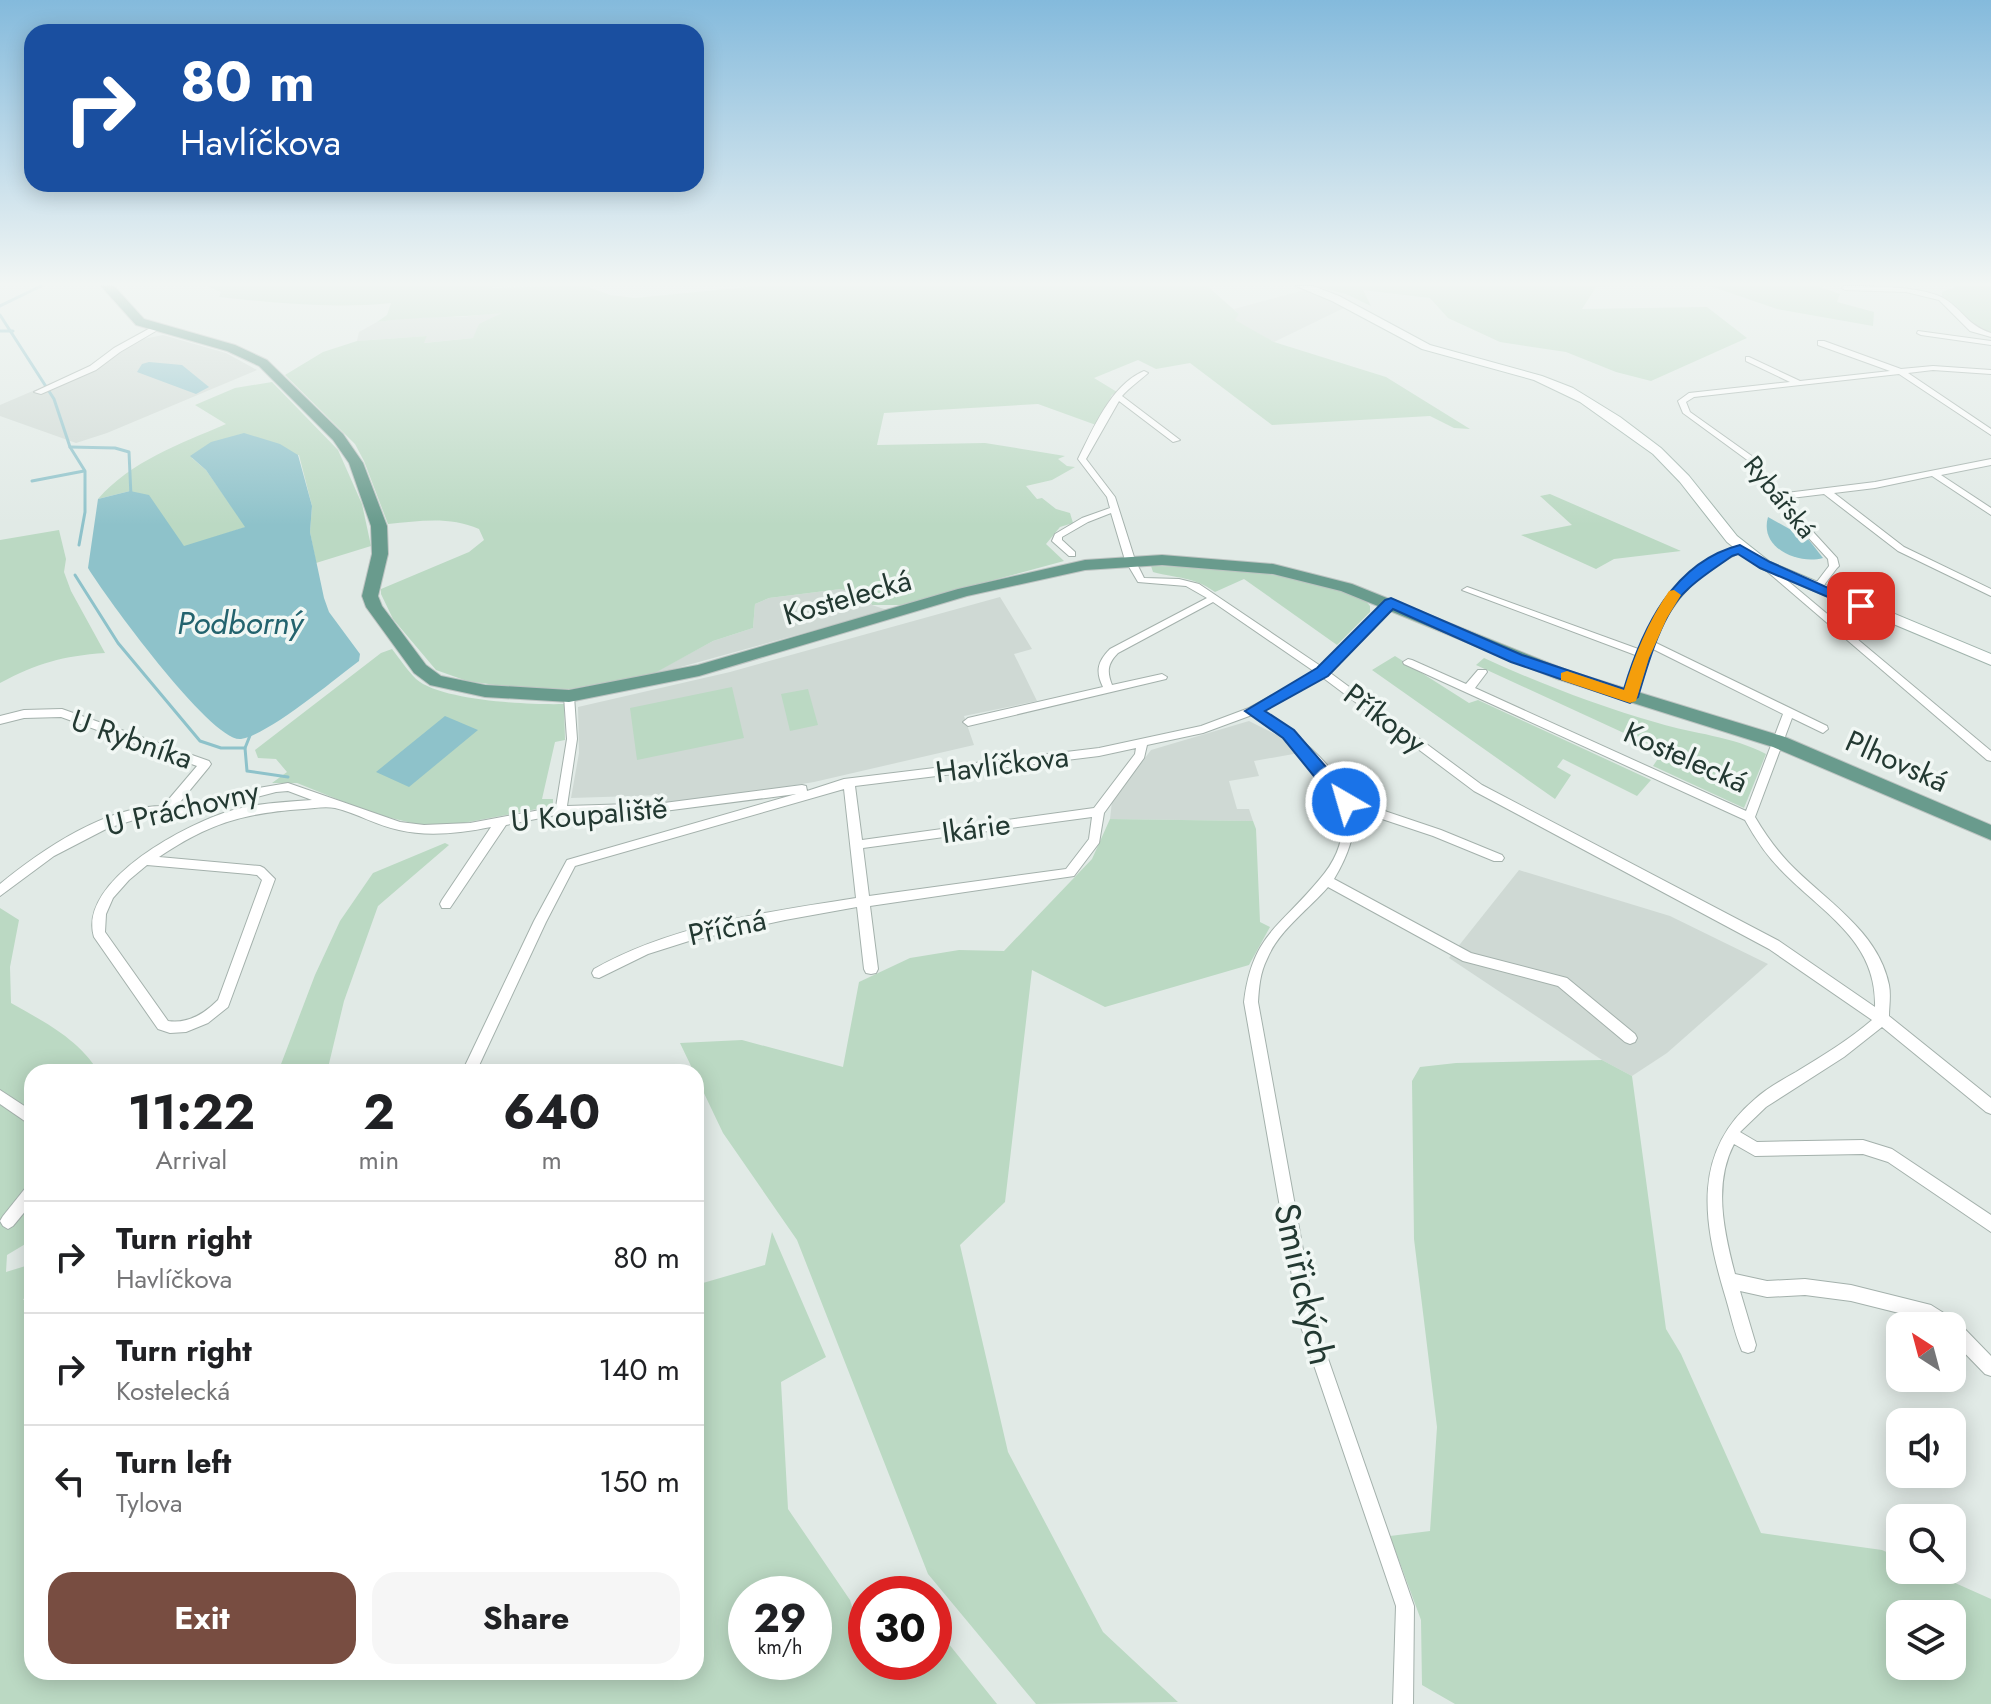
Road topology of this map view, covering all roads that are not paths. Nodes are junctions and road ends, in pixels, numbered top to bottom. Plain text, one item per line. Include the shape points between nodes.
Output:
1 (96, 366) edge
2 (265, 366) edge
3 (1494, 366) edge
4 (1763, 366) edge
5 (1883, 366) edge
6 (1901, 372) junction
7 (1991, 372) edge
8 (1144, 373) dead end
9 (1799, 383) junction
10 (40, 392) dead end
11 (1118, 397) junction
12 (1991, 433) edge
13 (1176, 440) dead end
14 (1991, 462) edge
15 (1934, 474) junction
16 (1826, 491) junction
17 (1776, 497) junction
18 (1115, 509) junction
19 (1991, 512) edge
20 (1740, 549) junction
21 (1072, 554) dead end
22 (1130, 560) junction
23 (1765, 565) junction
24 (1818, 587) junction
25 (1467, 590) dead end
26 (1991, 593) edge
27 (1213, 598) junction
28 (1391, 603) junction
29 (1646, 649) junction
30 (1991, 660) edge
31 (1408, 662) dead end
32 (1323, 672) junction
33 (1482, 672) dead end
34 (1162, 677) dead end
35 (1109, 689) junction
36 (1468, 689) junction
37 (569, 696) junction
38 (1630, 697) junction
39 (1253, 711) junction
40 (1789, 712) junction
41 (0, 720) edge
42 (968, 722) dead end
43 (1823, 729) dead end
44 (1779, 742) junction
45 (1142, 745) junction
46 (1991, 757) edge
47 (849, 783) junction
48 (1346, 802) junction
49 (332, 803) junction
50 (168, 808) junction
51 (561, 810) junction
52 (1098, 812) junction
53 (1749, 817) junction
54 (502, 821) junction
55 (1991, 833) edge
56 (855, 845) junction
57 (1498, 858) dead end
58 (144, 860) junction
59 (1326, 880) junction
60 (0, 891) edge
61 (862, 901) junction
62 (446, 904) dead end
63 (871, 969) dead end
64 (599, 973) dead end
65 (1882, 1019) junction
66 (1630, 1038) dead end
67 (473, 1064) edge
68 (0, 1096) edge
69 (1991, 1107) edge
70 (24, 1113) edge
71 (1732, 1135) junction
72 (24, 1201) edge
73 (8, 1221) dead end
74 (1991, 1224) edge
75 (1731, 1281) junction
76 (1927, 1312) edge
77 (1966, 1342) edge
78 (1748, 1345) dead end
79 (1991, 1368) edge
80 (1403, 1704) edge

1 - 10 street
2 - 37 main road, Kostelecká via 338,437 356,463 380,536 371,601 420,669 436,681 461,688
3 - 20 street via 1572,393 1659,452
4 - 9 street
5 - 6 street, Rybářská
6 - 7 street, Rybářská
6 - 9 street, Rybářská
6 - 12 street, Rybářská
8 - 11 street
9 - 17 street, Rybářská via 1692,395 1682,401 1687,413 1753,461
11 - 13 street
11 - 18 street via 1082,459
14 - 15 street
15 - 16 street
15 - 19 street
16 - 17 street
16 - 26 street via 1901,549
17 - 24 street, Rybářská via 1832,558 1834,566
18 - 21 street via 1058,536
18 - 22 street
20 - 23 street
20 - 29 street via 1682,586 1659,618
22 - 27 street, Příkopy via 1141,580 1189,582
22 - 28 main road, Kostelecká via 1273,569
22 - 37 main road, Kostelecká via 1033,574 699,670
23 - 24 street
23 - 46 street
24 - 30 street
25 - 29 street
27 - 32 street, Příkopy
27 - 35 street via 1114,651 1101,669
28 - 32 street, Havlíčkova
28 - 38 main road, Kostelecká via 1517,658
29 - 38 street
29 - 40 street
31 - 36 street, Kostelecká
32 - 39 street, Havlíčkova
32 - 65 street, Příkopy via 1478,788 1774,945
33 - 36 street
34 - 35 street
35 - 42 street
36 - 53 street, Kostelecká
37 - 51 street via 572,739
38 - 44 main road, Kostelecká
39 - 45 street, Havlíčkova
39 - 48 street via 1288,734
40 - 43 street
40 - 44 street
41 - 50 street, U Rybníka via 62,713 205,764
44 - 53 street
44 - 55 main road, Plhovská
45 - 47 street, Havlíčkova
45 - 52 street
47 - 51 street, U Koupaliště via 677,806
47 - 56 street
47 - 67 street, Havlíčkova via 580,859 566,869
48 - 57 street
48 - 59 street, Smiřických via 1344,848
49 - 50 street, U Práchovny via 288,787 187,811
49 - 54 street, U Koupaliště via 424,829
49 - 58 street via 230,815
50 - 60 street, U Práchovny via 83,833 39,858
51 - 54 street, U Koupaliště
52 - 56 street, Ikárie
52 - 61 street, Příčná via 1095,840 1070,873
53 - 65 street via 1769,850 1863,944 1886,998
54 - 62 street
56 - 61 street
58 - 58 street via 106,897 98,911 99,933 163,1025 183,1028 223,1003 269,879 249,869
59 - 66 street via 1468,957 1562,982
59 - 80 street, Smiřických via 1265,944 1252,980 1251,1002 1309,1327 1405,1606
61 - 63 street
61 - 64 street, Příčná via 664,940
65 - 69 street
65 - 71 street via 1760,1103
68 - 70 street
71 - 74 street via 1755,1149 1878,1150
71 - 75 street via 1717,1161 1713,1198 1715,1228
72 - 73 street
75 - 76 street via 1767,1289 1851,1293
75 - 78 street
77 - 79 street

